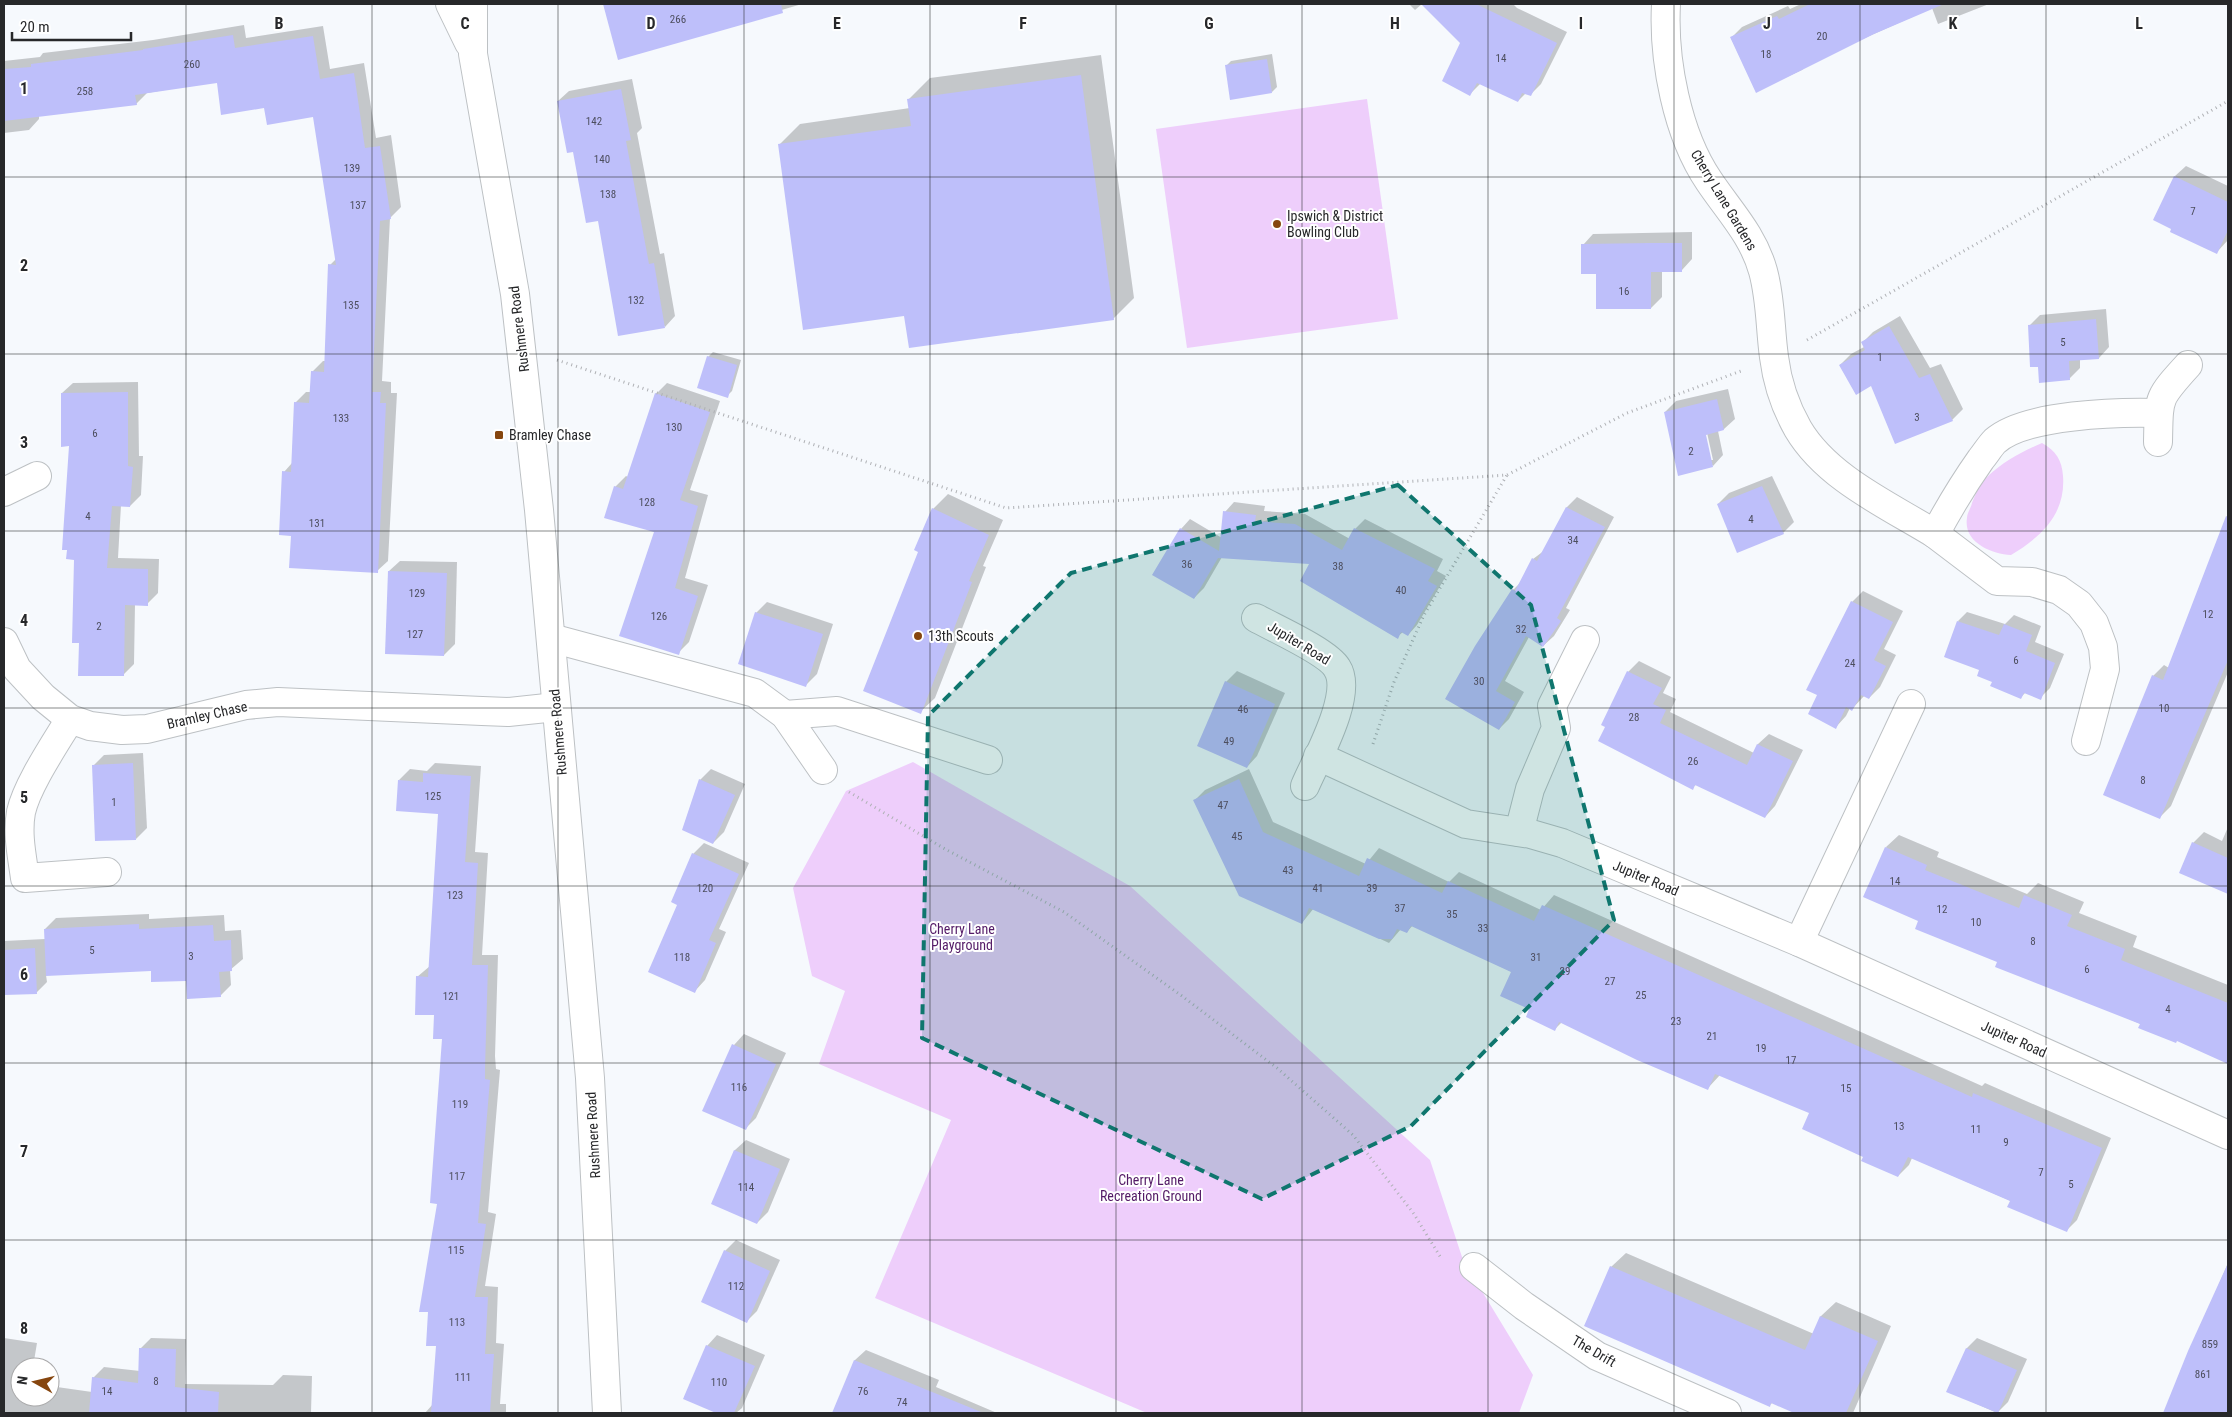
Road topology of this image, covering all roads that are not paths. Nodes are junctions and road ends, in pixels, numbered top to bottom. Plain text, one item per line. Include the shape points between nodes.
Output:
1 (450, 4) edge
2 (473, 4) edge
3 (1666, 4) edge
4 (473, 54) junction
5 (2188, 365) dead end
6 (2158, 413) junction
7 (2158, 442) dead end
8 (37, 476) dead end
9 (4, 492) edge
10 (1935, 534) junction
11 (1256, 618) dead end
12 (551, 638) junction
13 (1585, 640) dead end
14 (4, 642) edge
15 (1912, 704) dead end
16 (556, 707) junction
17 (785, 715) junction
18 (70, 719) junction
19 (2086, 741) dead end
20 (1318, 756) junction
21 (988, 760) dead end
22 (822, 770) road end
23 (1304, 786) dead end
24 (1519, 832) junction
25 (107, 872) dead end
26 (14, 880) edge
27 (1799, 942) junction
28 (2228, 1135) edge
29 (1474, 1267) road end
30 (607, 1413) edge
31 (1727, 1413) edge

1 - 4 street, Rushmere Road
2 - 4 street, Rushmere Road
3 - 10 street, Cherry Lane Gardens via 1665,30 1679,111 1693,153 1754,247 1770,301 1774,358 1782,392 1798,428 1814,450 1844,477
4 - 12 street, Rushmere Road via 516,294
5 - 6 street via 2163,393
6 - 7 street
6 - 10 street via 2091,415 2014,429 1995,441
8 - 9 street
10 - 19 street, Cherry Lane Gardens via 1997,581 2032,582 2059,590 2079,604 2094,622 2103,647 2105,669
11 - 20 street, Jupiter Road via 1326,656 1337,668 1343,685
12 - 16 street, Rushmere Road
12 - 17 street via 755,692
13 - 24 street via 1552,706 1556,728 1530,789
14 - 18 street, Bramley Chase via 17,669 43,697
15 - 27 street
16 - 18 street, Bramley Chase via 508,712 278,702 246,705 139,729 90,726
16 - 30 street, Rushmere Road via 590,1078
17 - 21 street via 837,711
17 - 22 street
18 - 26 street via 21,812
20 - 23 street, Jupiter Road
20 - 24 street, Jupiter Road via 1466,824
24 - 27 street, Jupiter Road via 1562,843
25 - 26 street
27 - 28 street, Jupiter Road
29 - 31 street, The Drift via 1597,1356

